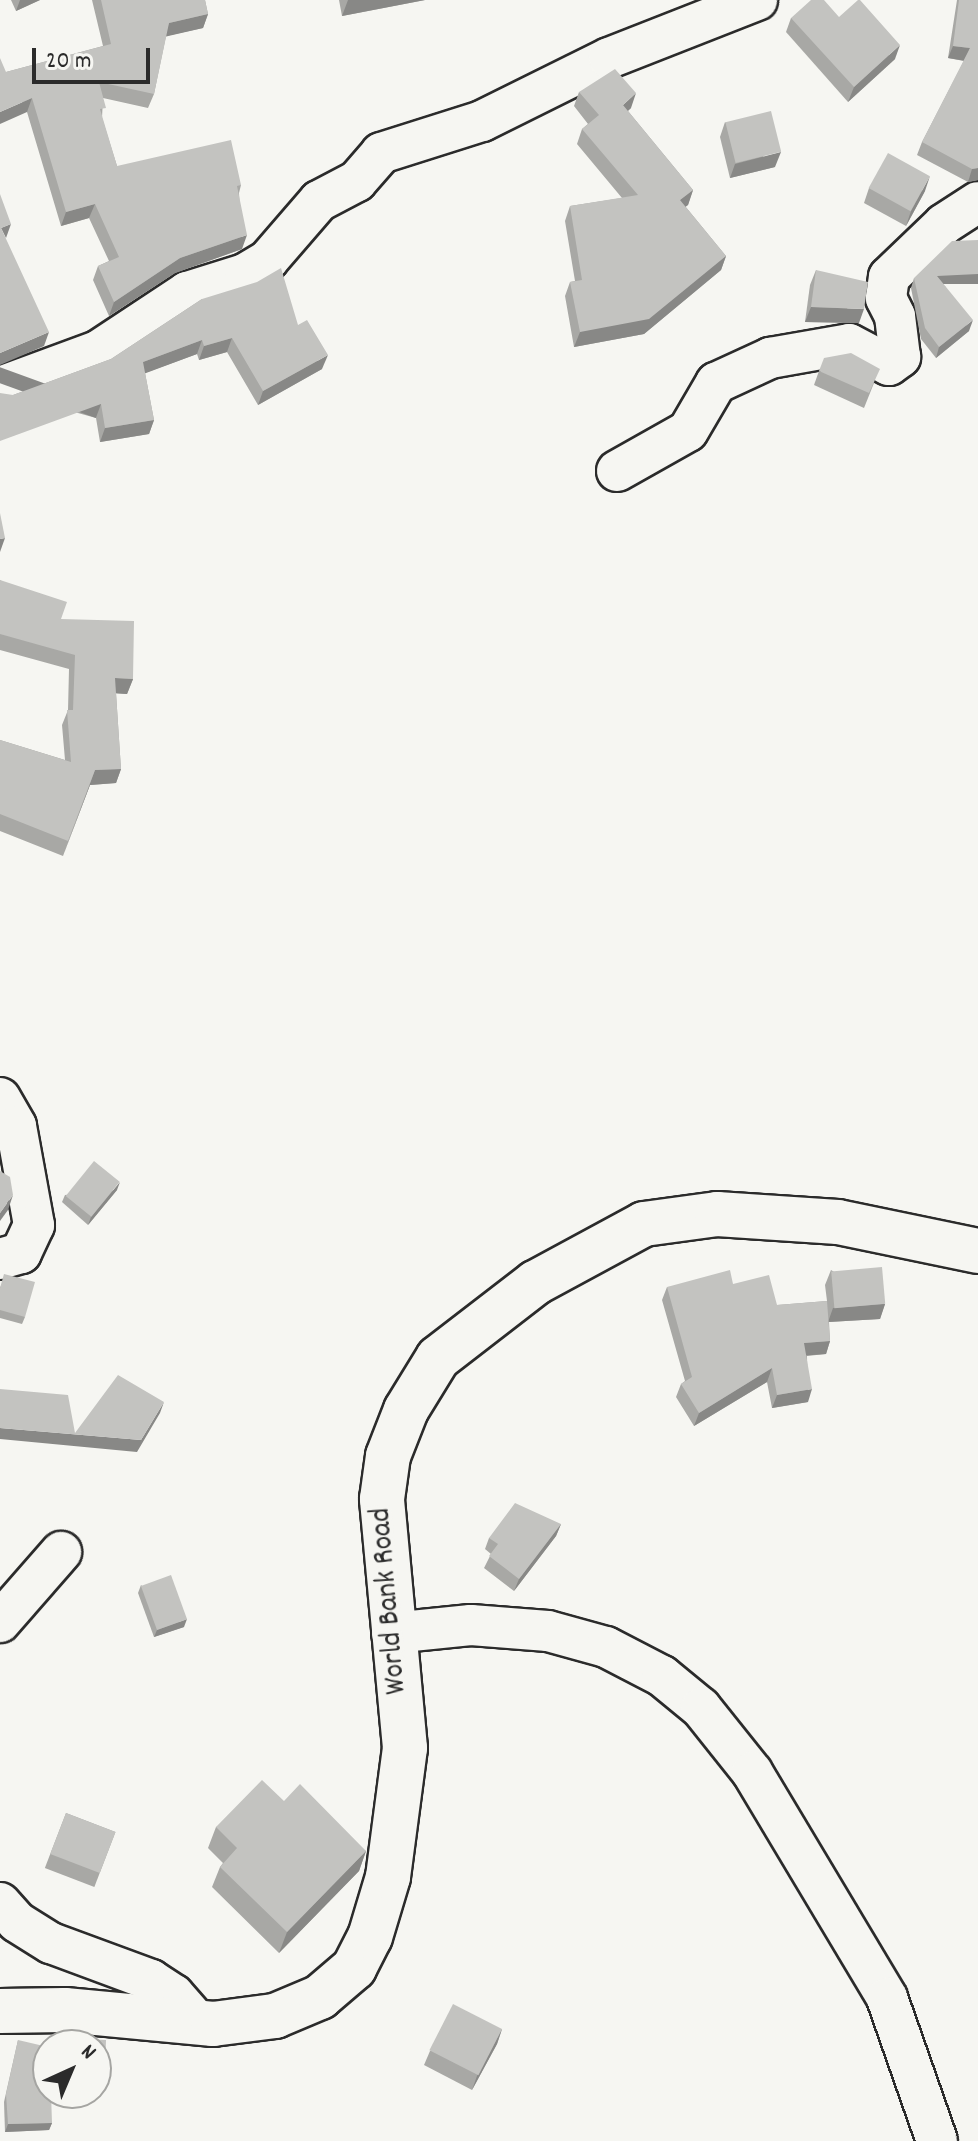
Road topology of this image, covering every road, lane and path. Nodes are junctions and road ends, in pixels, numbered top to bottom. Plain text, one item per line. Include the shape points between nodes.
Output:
1 (757, 0) edge
2 (978, 202) edge
3 (0, 387) edge
4 (617, 471) dead end
5 (0, 1098) edge
6 (978, 1251) edge
7 (0, 1259) edge
8 (61, 1552) dead end
9 (0, 1622) edge
10 (392, 1633) junction
11 (0, 1903) edge
12 (0, 2011) edge
13 (198, 2023) junction
14 (937, 2141) edge

1 - 3 street via 609,58 482,121 381,153 357,181 319,201 268,260 245,274 187,292 98,351
2 - 4 street via 944,224 889,277 886,298 895,316 900,357 889,365 849,344 770,358 716,383 688,431
5 - 7 street via 16,1126 34,1225 21,1253
6 - 10 main road, World Bank Road via 838,1222 717,1214 644,1224 535,1283 438,1358 406,1410 388,1456 382,1499
8 - 9 street
10 - 13 main road, World Bank Road via 405,1748 388,1877 370,1937 354,1968 320,1997 275,2016
10 - 14 street via 471,1625 548,1631 606,1647 662,1676 701,1708 752,1772 887,1998
11 - 13 street via 17,1922 51,1943 151,1980 174,1995
12 - 13 main road, World Bank Road via 65,2010

